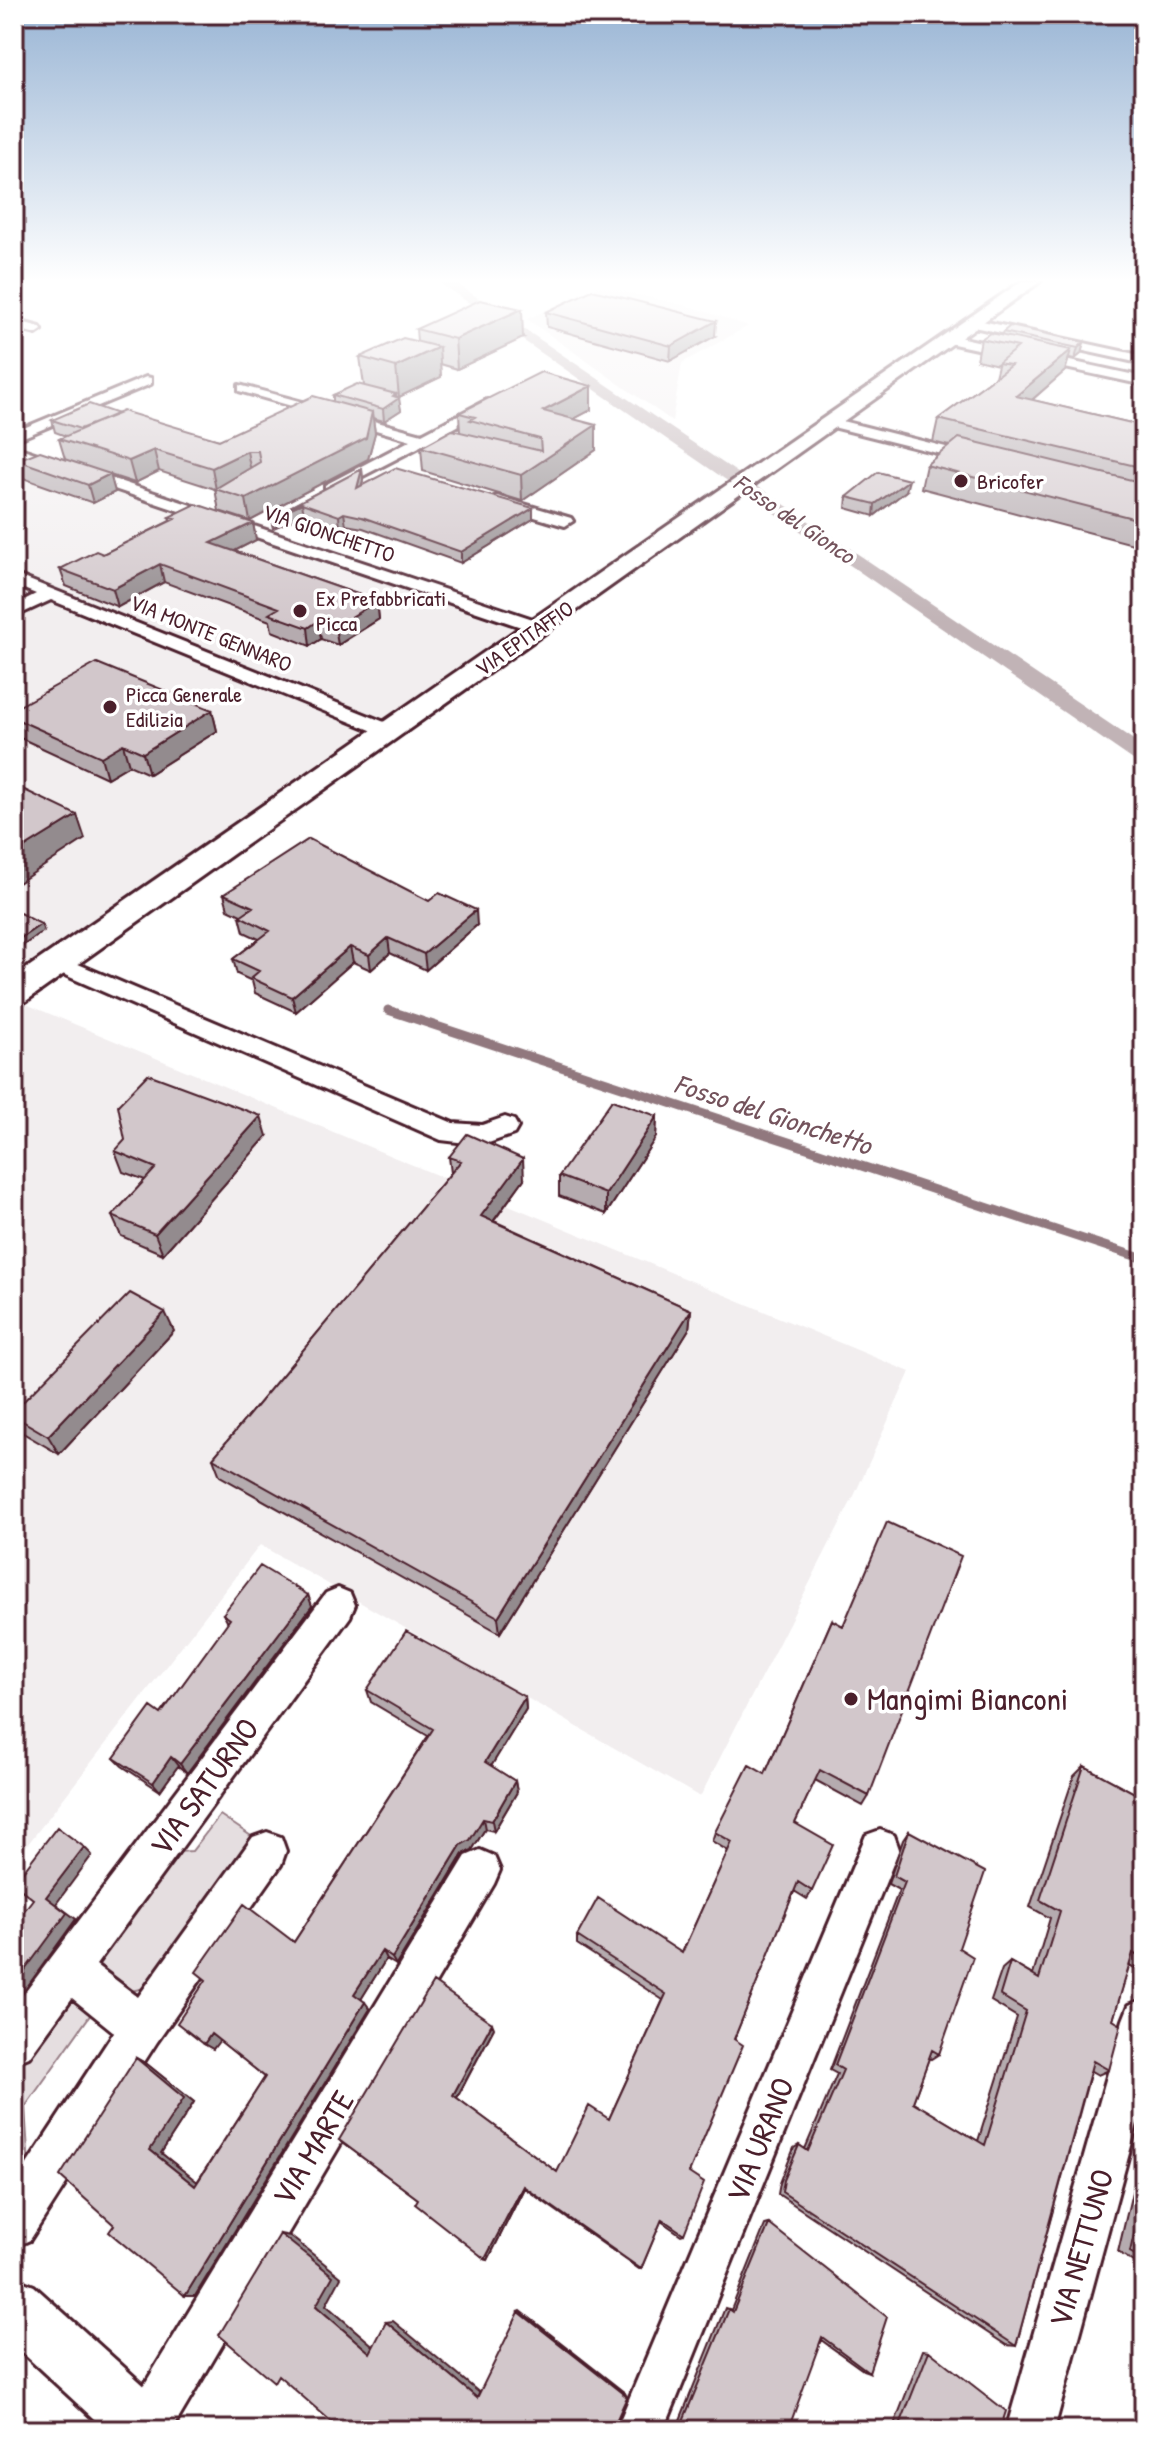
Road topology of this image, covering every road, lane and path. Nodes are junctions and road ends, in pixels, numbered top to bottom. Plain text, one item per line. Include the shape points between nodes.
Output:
1 (113, 395) edge
2 (269, 395) edge
3 (506, 395) edge
4 (869, 395) edge
5 (311, 407) junction
6 (284, 420) edge
7 (830, 422) junction
8 (14, 437) edge
9 (424, 439) junction
10 (452, 447) edge
11 (14, 450) edge
12 (995, 464) edge
13 (374, 465) junction
14 (403, 474) edge
15 (320, 494) edge
16 (476, 495) edge
17 (219, 497) edge
18 (194, 510) junction
19 (565, 521) dead end
20 (14, 579) edge
21 (50, 594) junction
22 (14, 612) edge
23 (539, 627) junction
24 (390, 731) junction
25 (57, 963) junction
26 (14, 993) edge
27 (505, 1127) dead end
28 (338, 1605) dead end
29 (880, 1849) dead end
30 (267, 1851) dead end
31 (480, 1870) dead end
32 (70, 1970) junction
33 (1144, 2020) edge
34 (142, 2027) junction
35 (14, 2042) edge
36 (14, 2224) edge
37 (14, 2306) edge
38 (148, 2428) edge
39 (640, 2430) edge
40 (1030, 2430) edge

1 - 8 street
2 - 5 street
3 - 9 street
4 - 7 main road, VIA EPITAFFIO
5 - 6 street
5 - 9 street
7 - 12 street
7 - 23 main road, VIA EPITAFFIO
9 - 10 street
9 - 13 street
11 - 18 street, VIA GIONCHETTO
13 - 14 street
13 - 15 street
16 - 19 street
17 - 18 street
18 - 23 street, VIA GIONCHETTO via 259,526
20 - 21 street, VIA MONTE GENNARO
21 - 22 street
21 - 24 street, VIA MONTE GENNARO
23 - 24 main road, VIA EPITAFFIO
24 - 25 main road, VIA EPITAFFIO
25 - 26 main road, VIA EPITAFFIO
25 - 27 street via 450,1133 473,1136
28 - 32 street, VIA SATURNO
29 - 39 street, VIA URANO
30 - 34 street
31 - 38 street, VIA MARTE
32 - 34 street
32 - 35 street, VIA SATURNO
33 - 40 street, VIA NETTUNO
34 - 36 street
37 - 38 street

